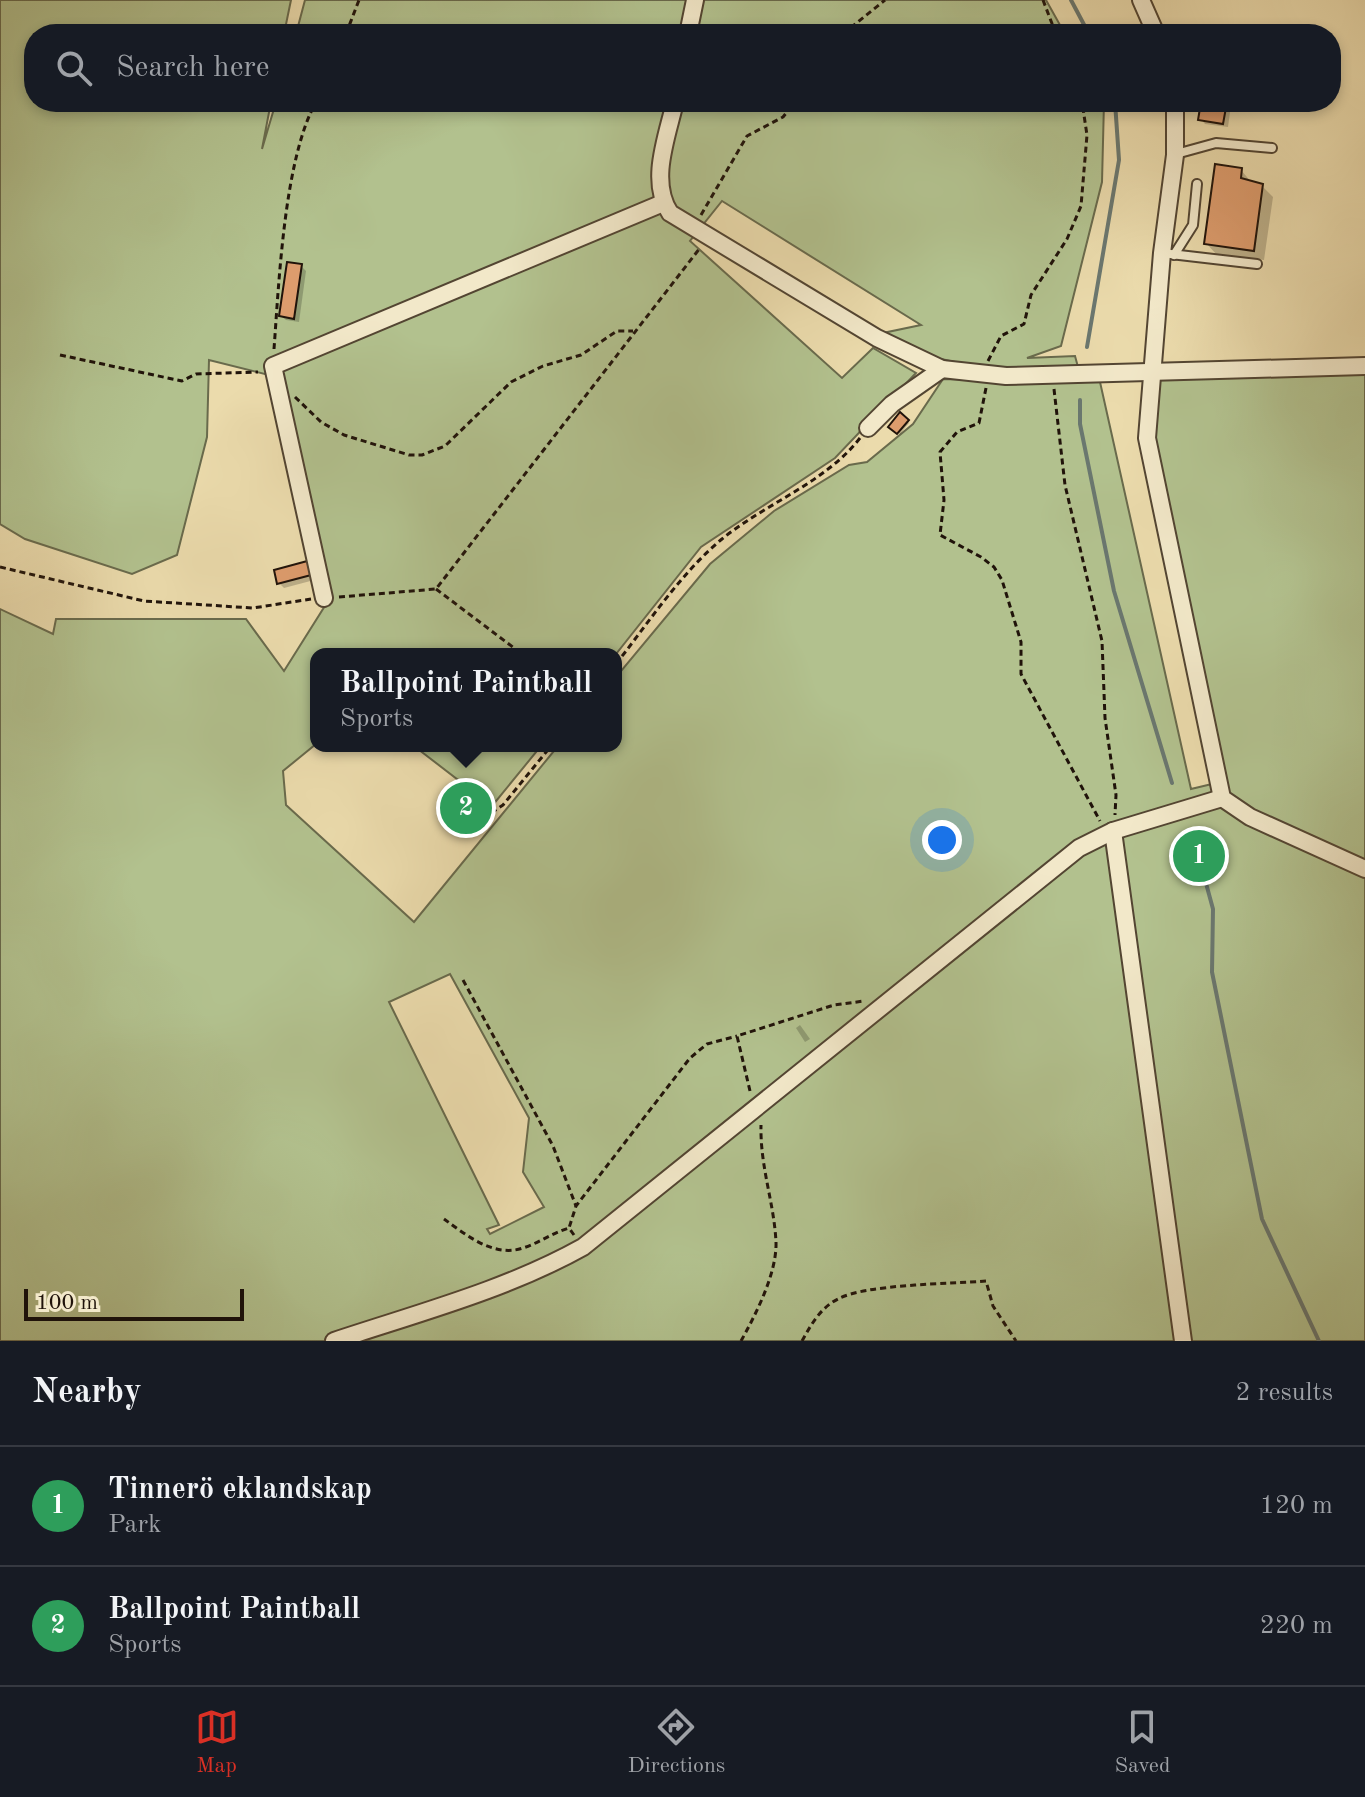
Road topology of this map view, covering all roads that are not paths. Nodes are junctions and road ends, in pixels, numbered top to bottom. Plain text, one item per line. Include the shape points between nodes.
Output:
1 (695, 0) edge
2 (1141, 0) edge
3 (690, 24) edge
4 (1152, 24) edge
5 (673, 112) edge
6 (1175, 112) edge
7 (1272, 148) dead end
8 (1175, 155) junction
9 (1197, 184) dead end
10 (663, 203) junction
11 (1168, 254) junction
12 (1257, 264) dead end
13 (1365, 366) edge
14 (942, 369) junction
15 (1153, 370) junction
16 (868, 428) road end
17 (324, 598) road end
18 (1222, 798) junction
19 (1112, 832) junction
20 (1365, 869) edge
21 (334, 1341) edge
22 (1183, 1341) edge

1 - 3 street
2 - 4 street
5 - 10 street via 659,179
6 - 8 street
7 - 8 lane via 1216,143
8 - 11 street
9 - 11 lane via 1193,225
10 - 14 street via 702,234 898,350
10 - 17 street via 273,366
11 - 12 lane
11 - 15 street
13 - 15 street
14 - 15 street via 1053,375
14 - 16 street
15 - 18 street via 1147,438
18 - 19 street
18 - 20 street via 1279,832
19 - 21 street via 1079,848 583,1247 549,1267
19 - 22 street

